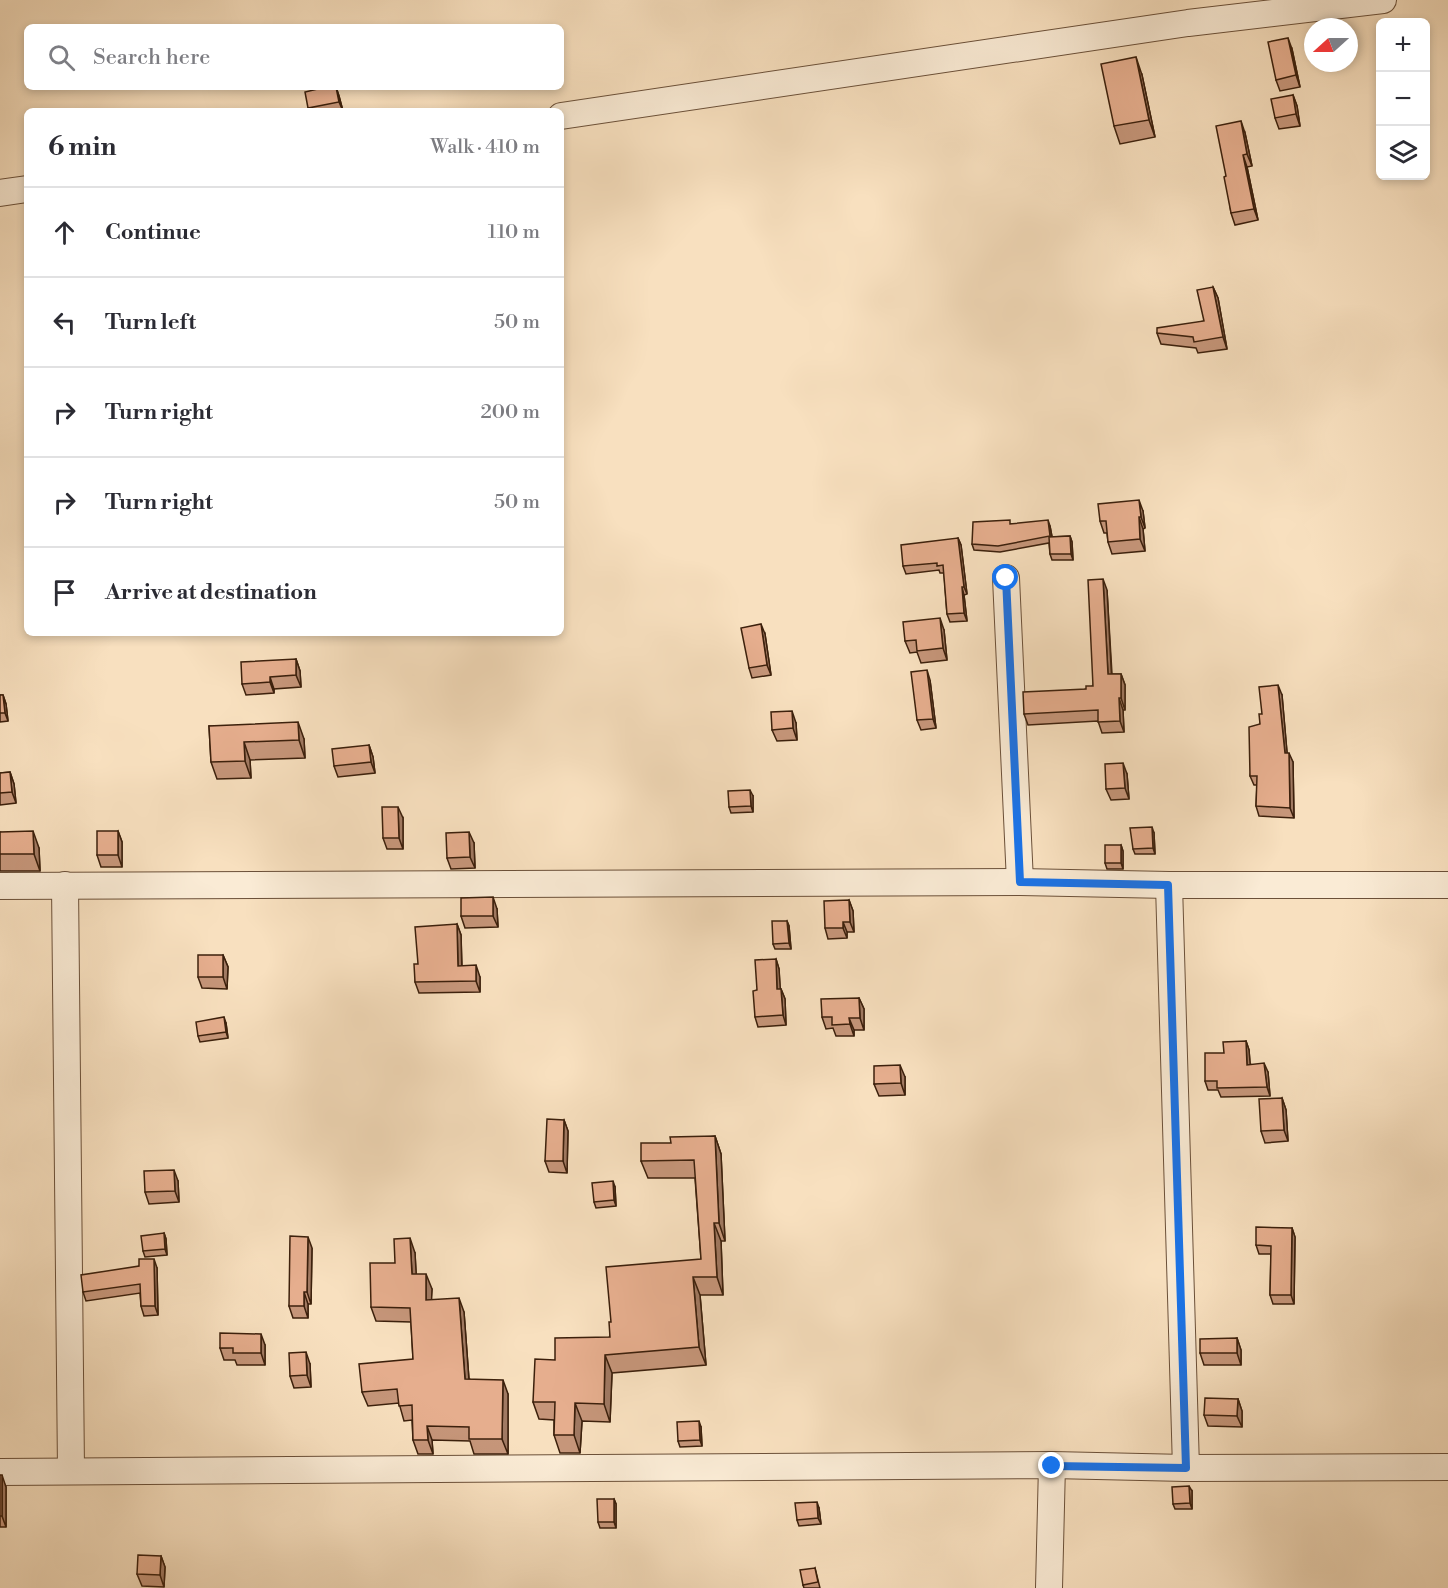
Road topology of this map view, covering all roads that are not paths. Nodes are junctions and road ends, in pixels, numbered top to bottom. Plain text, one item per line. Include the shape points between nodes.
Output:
1 (1383, 0) edge
2 (564, 116) edge
3 (24, 189) edge
4 (0, 193) edge
5 (1006, 578) dead end
6 (1020, 882) junction
7 (65, 885) junction
8 (1168, 885) junction
9 (1448, 885) edge
10 (0, 886) edge
11 (1052, 1466) junction
12 (1448, 1467) edge
13 (1186, 1468) junction
14 (71, 1470) junction
15 (0, 1472) edge
16 (1049, 1588) edge

1 - 2 street via 1188,23
3 - 4 street
5 - 6 street
6 - 7 street
6 - 8 street
7 - 10 street
7 - 14 street
8 - 9 street
8 - 13 street
11 - 13 street
11 - 14 street
11 - 16 street
12 - 13 street
14 - 15 street

